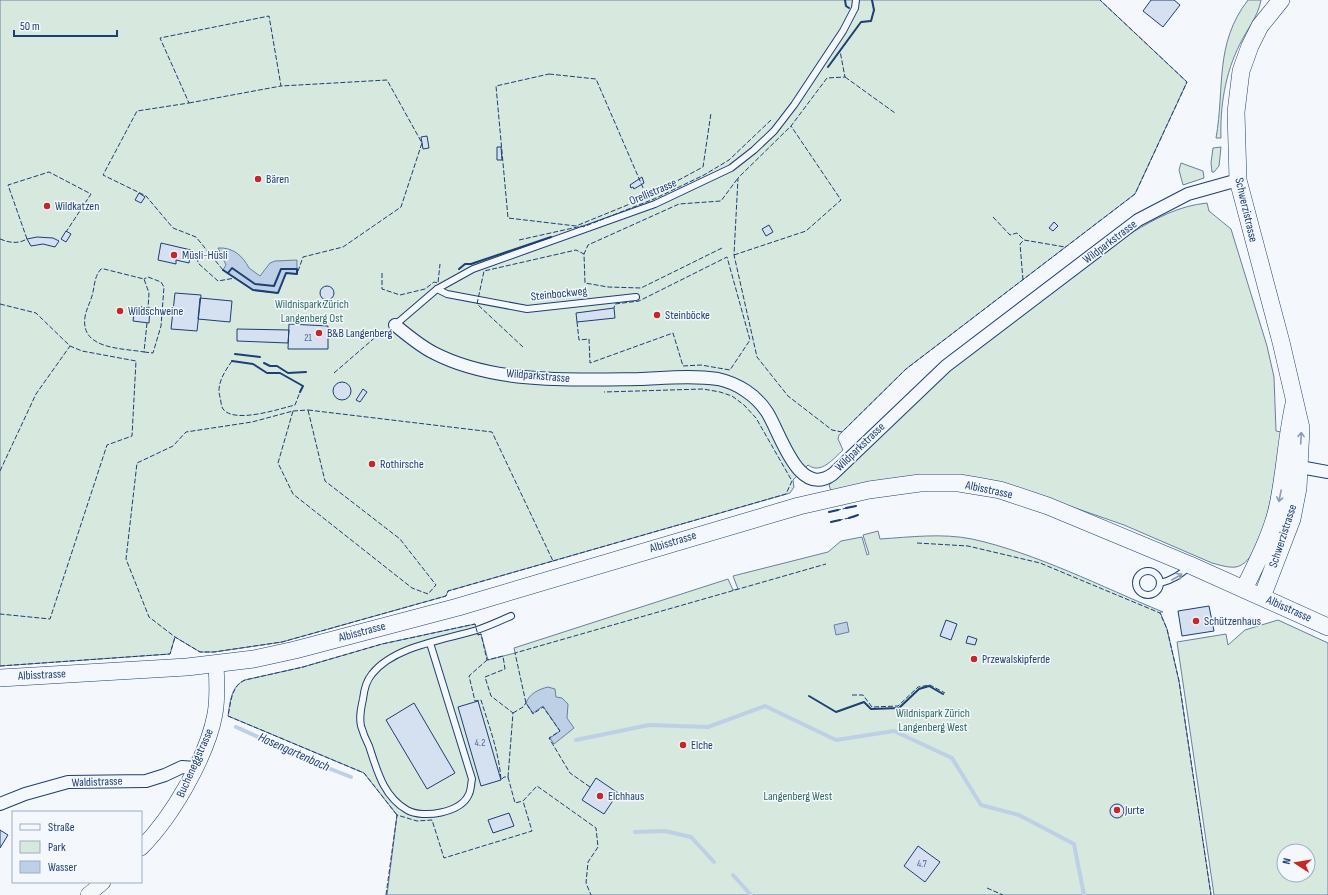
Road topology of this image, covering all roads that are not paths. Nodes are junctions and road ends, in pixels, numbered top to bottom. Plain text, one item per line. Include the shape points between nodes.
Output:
1 (856, 0) edge
2 (1281, 0) edge
3 (1238, 180) junction
4 (437, 289) junction
5 (636, 297) dead end
6 (395, 325) joint
7 (1292, 467) junction
8 (1328, 472) edge
9 (1190, 565) junction
10 (1160, 582) junction
11 (1244, 589) junction
12 (1262, 597) junction
13 (511, 616) dead end
14 (1328, 627) edge
15 (430, 643) junction
16 (216, 665) junction
17 (0, 678) edge
18 (195, 768) junction
19 (0, 804) edge
20 (142, 847) edge
21 (102, 883) edge
22 (88, 895) edge

1 - 4 lane, Orellistrasse via 855,8 842,31 794,105 774,131 731,168 655,204 473,269
2 - 3 main road, Schwerzistrasse via 1260,26 1241,72 1236,112
3 - 6 street, Wildparkstrasse via 1188,194 1138,220 946,366 833,474 821,480 810,479 799,470 767,412 751,395 728,382 697,378 562,380 525,377 463,364 441,356 416,342
3 - 7 main road, Schwerzistrasse via 1295,402 1288,427
4 - 5 lane, Steinbockweg via 447,294 527,309
4 - 6 lane, Orellistrasse
7 - 8 street
7 -> 11 main road, Schwerzistrasse via 1270,531
7 - 12 main road, Schwerzistrasse via 1292,519
10 -> 9 lane via 1169,581 1182,574
9 - 11 main road, Albisstrasse
9 - 16 main road, Albisstrasse via 1070,514 1000,490 939,482 896,485 799,506 458,607 295,650
10 - 10 lane via 1154,572 1146,571 1139,574 1135,582 1140,593 1147,596 1158,590
11 - 12 main road, Albisstrasse
12 - 14 main road, Albisstrasse
13 - 15 lane via 492,625
15 - 15 lane via 386,660 372,674 365,686 361,710 361,725 383,786 407,810 420,815 439,814 461,804 469,795 472,779
16 - 17 main road, Albisstrasse
16 - 18 street, Bucheneggstrasse via 215,715
18 - 19 street, Waldistrasse via 182,767 165,776 146,781 68,782
18 - 20 street, Bucheneggstrasse via 173,808
21 - 22 street

